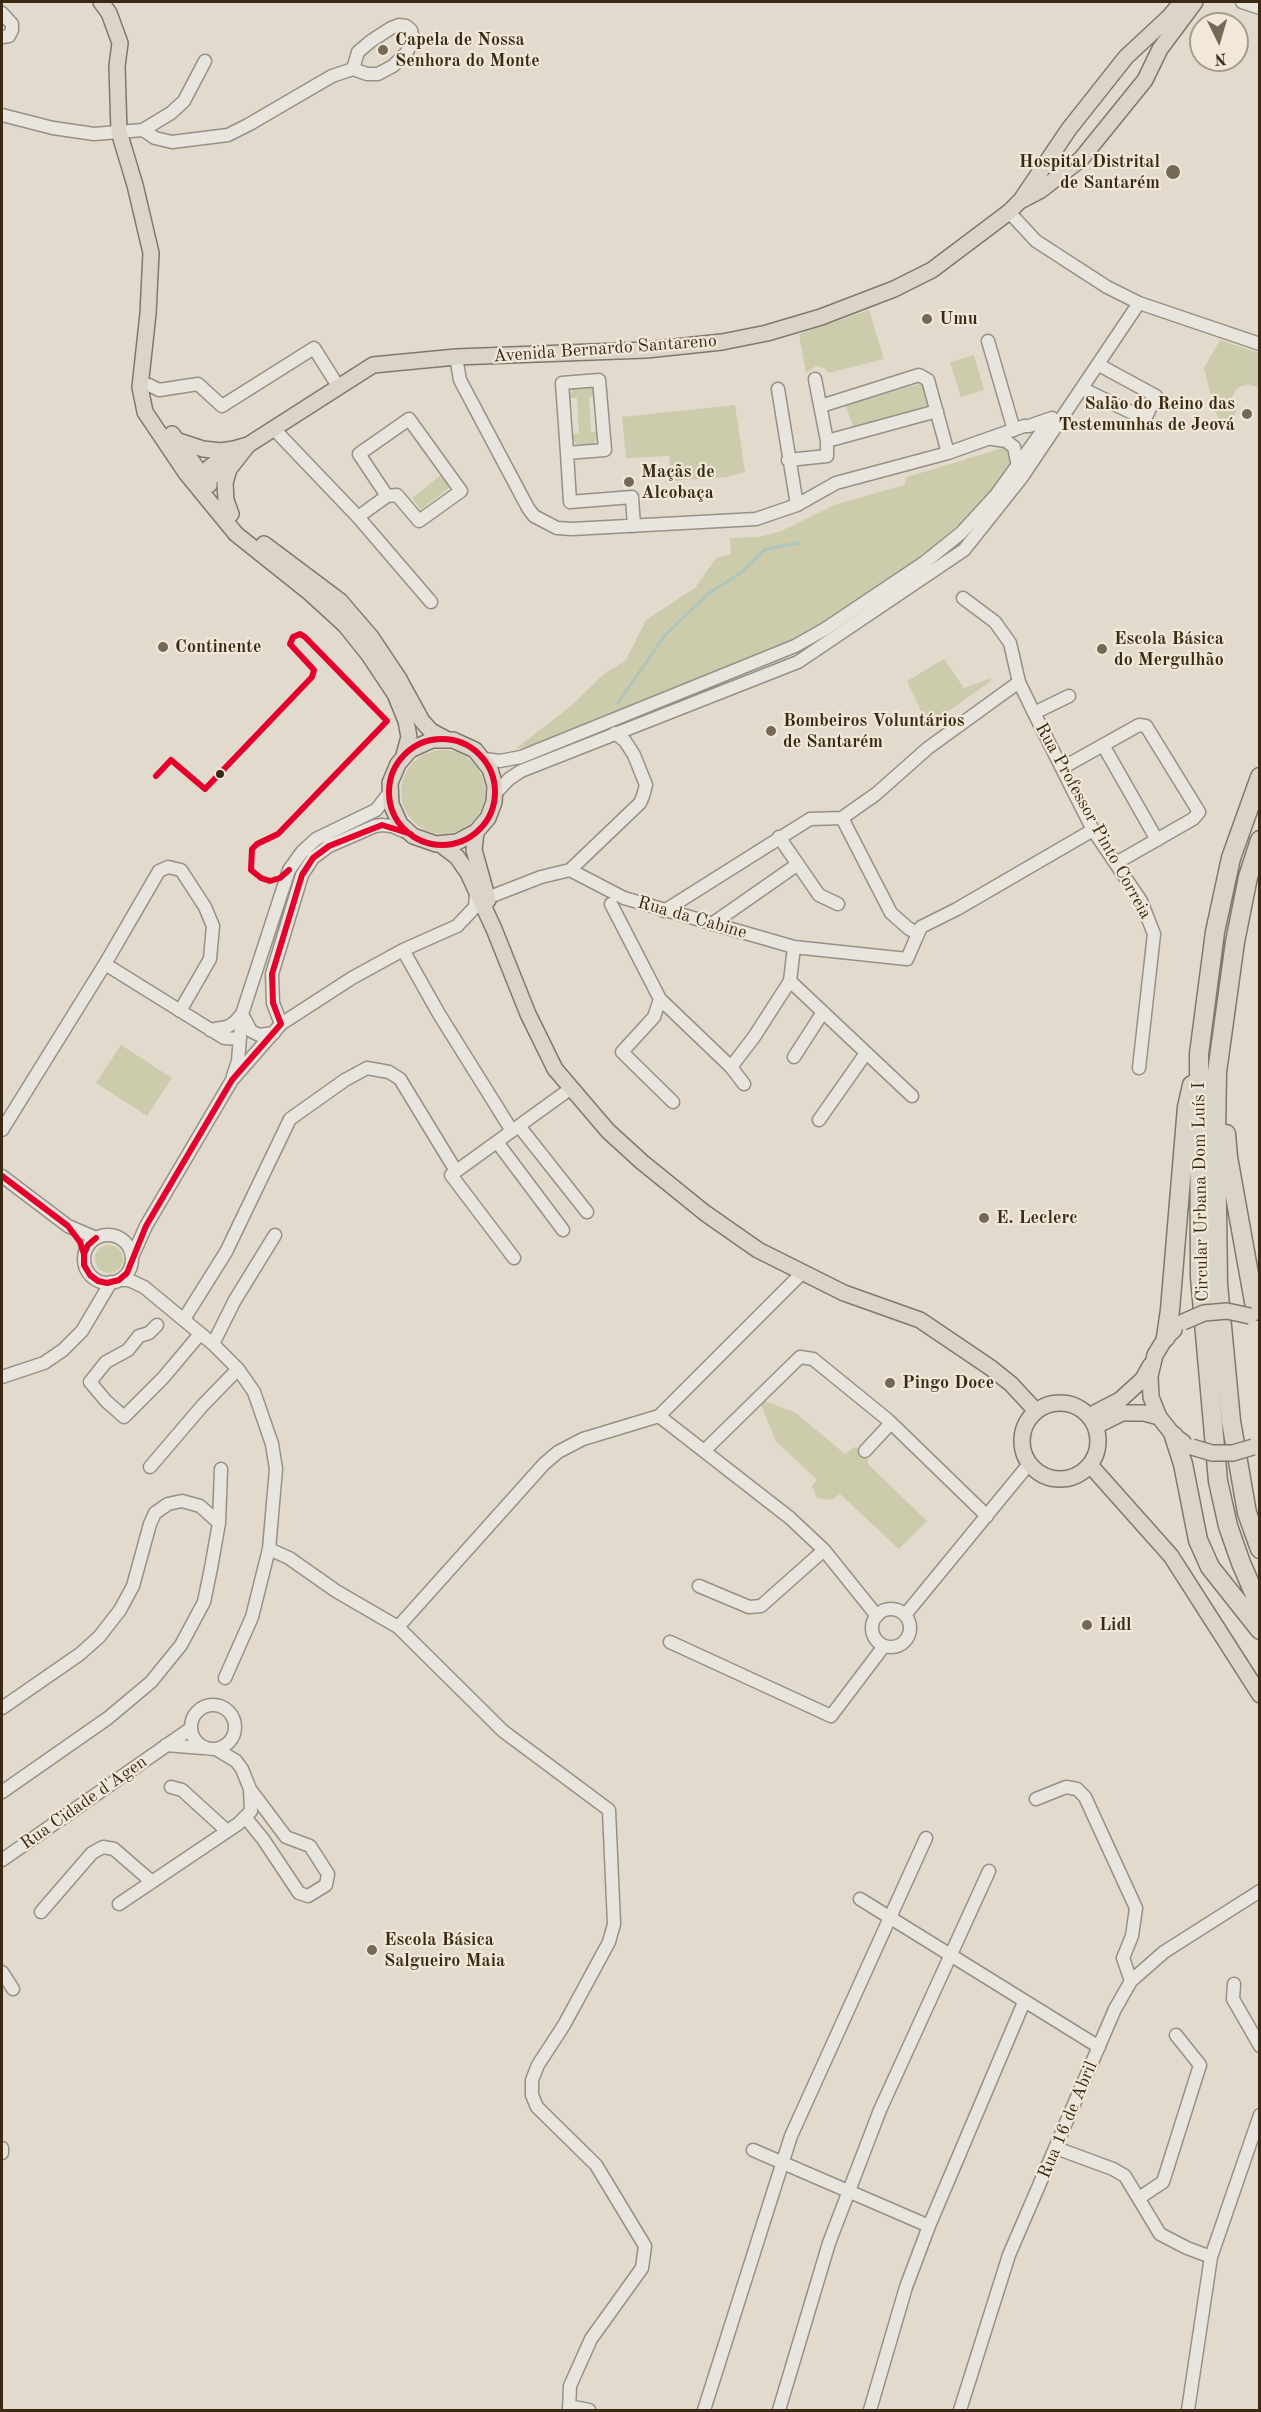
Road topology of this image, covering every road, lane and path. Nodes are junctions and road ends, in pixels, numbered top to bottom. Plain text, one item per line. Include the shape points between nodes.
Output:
1 (101, 2) edge
2 (1182, 2) edge
3 (1195, 2) edge
4 (1242, 2) edge
5 (1260, 8) edge
6 (2, 13) edge
7 (2, 37) edge
8 (1130, 53) junction
9 (205, 61) dead end
10 (353, 69) junction
11 (1145, 80) junction
12 (2, 115) edge
13 (143, 130) junction
14 (119, 132) junction
15 (1059, 143) junction
16 (1081, 159) junction
17 (1021, 200) junction
18 (1009, 212) junction
19 (1139, 303) junction
20 (988, 341) dead end
21 (1260, 344) edge
22 (142, 357) junction
23 (456, 357) junction
24 (1099, 365) junction
25 (815, 380) dead end
26 (149, 385) junction
27 (338, 386) junction
28 (778, 389) dead end
29 (1083, 389) junction
30 (1075, 399) junction
31 (821, 406) junction
32 (937, 411) junction
33 (1052, 418) junction
34 (273, 428) junction
35 (1014, 430) junction
36 (991, 439) junction
37 (176, 440) junction
38 (827, 441) junction
39 (241, 447) junction
40 (567, 453) junction
41 (948, 453) junction
42 (788, 460) junction
43 (1018, 467) junction
44 (229, 469) junction
45 (200, 481) junction
46 (387, 496) junction
47 (796, 505) junction
48 (231, 514) junction
49 (358, 517) junction
50 (634, 526) junction
51 (963, 598) dead end
52 (431, 602) dead end
53 (1019, 682) junction
54 (1069, 696) dead end
55 (1034, 713) junction
56 (633, 726) junction
57 (615, 733) junction
58 (446, 739) junction
59 (1103, 745) junction
60 (404, 755) junction
61 (634, 755) junction
62 (484, 759) junction
63 (1062, 768) junction
64 (1260, 777) edge
65 (390, 792) junction
66 (495, 794) junction
67 (842, 818) junction
68 (1093, 830) junction
69 (476, 832) junction
70 (411, 834) junction
71 (779, 837) junction
72 (1156, 840) junction
73 (1260, 840) edge
74 (440, 844) junction
75 (1116, 863) junction
76 (798, 864) junction
77 (570, 870) junction
78 (482, 896) junction
79 (610, 904) dead end
80 (838, 904) dead end
81 (664, 911) junction
82 (712, 924) junction
83 (918, 934) junction
84 (794, 946) junction
85 (404, 950) junction
86 (105, 964) junction
87 (790, 981) junction
88 (660, 999) junction
89 (180, 1011) junction
90 (823, 1012) junction
91 (242, 1014) junction
92 (277, 1029) junction
93 (210, 1030) junction
94 (224, 1038) junction
95 (240, 1039) junction
96 (866, 1053) junction
97 (1199, 1054) junction
98 (794, 1057) dead end
99 (238, 1061) junction
100 (731, 1066) junction
101 (1139, 1068) dead end
102 (1216, 1072) junction
103 (232, 1080) junction
104 (744, 1084) dead end
105 (570, 1089) junction
106 (912, 1096) dead end
107 (673, 1102) dead end
108 (819, 1120) dead end
109 (516, 1128) junction
110 (2, 1130) edge
111 (497, 1142) junction
112 (456, 1171) junction
113 (2, 1176) edge
114 (588, 1212) dead end
115 (68, 1226) junction
116 (146, 1226) junction
117 (563, 1230) dead end
118 (275, 1235) dead end
119 (118, 1237) junction
120 (96, 1238) junction
121 (84, 1254) junction
122 (514, 1258) dead end
123 (131, 1261) junction
124 (803, 1272) junction
125 (95, 1278) junction
126 (115, 1281) junction
127 (144, 1287) junction
128 (92, 1310) junction
129 (1256, 1317) edge
130 (184, 1319) junction
131 (157, 1325) dead end
132 (200, 1334) junction
133 (1166, 1337) junction
134 (213, 1344) junction
135 (1155, 1355) junction
136 (238, 1369) junction
137 (2, 1377) edge
138 (1036, 1411) junction
139 (659, 1416) junction
140 (1158, 1417) junction
141 (1093, 1421) junction
142 (891, 1423) junction
143 (1174, 1436) junction
144 (1256, 1444) edge
145 (704, 1451) junction
146 (865, 1451) dead end
147 (1029, 1464) junction
148 (1090, 1465) junction
149 (150, 1467) dead end
150 (221, 1469) dead end
151 (987, 1516) junction
152 (219, 1523) junction
153 (269, 1549) junction
154 (1260, 1549) edge
155 (824, 1550) junction
156 (699, 1586) dead end
157 (1260, 1607) edge
158 (877, 1616) junction
159 (905, 1616) junction
160 (398, 1627) junction
161 (1260, 1630) edge
162 (670, 1642) dead end
163 (884, 1646) junction
164 (225, 1678) dead end
165 (1260, 1695) edge
166 (2, 1708) edge
167 (190, 1729) junction
168 (235, 1731) junction
169 (166, 1745) junction
170 (203, 1748) junction
171 (216, 1749) junction
172 (236, 1761) junction
173 (171, 1787) dead end
174 (250, 1789) junction
175 (2, 1792) edge
176 (1036, 1799) dead end
177 (245, 1817) junction
178 (227, 1832) junction
179 (926, 1838) dead end
180 (294, 1840) junction
181 (275, 1857) junction
182 (2, 1860) edge
183 (988, 1870) dead end
184 (152, 1882) junction
185 (1260, 1891) edge
186 (860, 1899) dead end
187 (119, 1904) dead end
188 (41, 1912) dead end
189 (890, 1919) junction
190 (950, 1954) junction
191 (2, 1972) edge
192 (1131, 1981) junction
193 (1234, 1984) dead end
194 (13, 1989) dead end
195 (1024, 2002) junction
196 (1176, 2036) dead end
197 (1260, 2046) edge
198 (1099, 2047) junction
199 (1260, 2115) edge
200 (2, 2148) edge
201 (1056, 2148) junction
202 (753, 2150) dead end
203 (2, 2153) edge
204 (783, 2162) junction
205 (848, 2192) junction
206 (1139, 2198) junction
207 (929, 2226) junction
208 (1211, 2257) junction
209 (569, 2408) edge
210 (589, 2410) edge
211 (704, 2410) edge
212 (779, 2410) edge
213 (870, 2410) edge
214 (960, 2410) edge
215 (1188, 2410) edge

1 - 14 main road via 120,43
2 - 8 main road, Avenida Bernardo Santareno
3 - 11 main road, Avenida Bernardo Santareno via 1160,50
4 - 5 street
6 - 7 street via 12,24 12,30 9,36
8 - 11 main road via 1143,56
8 - 15 main road, Avenida Bernardo Santareno
9 - 13 street via 184,101
10 - 10 street via 358,52 381,34 399,26 411,30 413,39 407,52 393,66 378,74
10 - 13 street via 332,76 228,135 172,142
11 - 16 main road, Avenida Bernardo Santareno
12 - 14 street via 94,134
13 - 14 street
14 - 22 main road via 151,253
15 - 16 main road
15 - 17 main road, Avenida Bernardo Santareno
16 - 17 main road, Avenida Bernardo Santareno via 1041,190
17 - 18 main road, Avenida Bernardo Santareno
18 - 19 street via 1036,241
18 - 23 main road, Avenida Bernardo Santareno via 932,270 863,302 767,333 646,350
19 - 21 street
19 - 24 street
20 - 35 street
22 - 26 main road
22 - 45 main road via 140,387 145,412
23 - 27 main road, Avenida Bernardo Santareno via 373,365
23 - 50 street via 460,381 534,516 557,528
24 - 29 street
24 - 29 street via 1156,396 1145,419
25 - 31 street
26 - 27 street via 159,390 198,384 222,406 314,348
26 - 37 main road via 154,409
27 - 34 main road, Avenida Bernardo Santareno
28 - 42 street
29 - 30 street
30 - 33 street
30 - 56 street via 1038,454 963,550 798,662
31 - 32 street via 919,375 928,380
31 - 38 street
32 - 38 street
32 - 41 street
33 - 35 street
33 - 43 street
34 - 39 main road, Avenida Bernardo Santareno
34 - 49 street
35 - 36 street
36 - 41 street
36 - 43 street via 1006,441 1014,447
37 - 39 main road via 221,451
37 - 45 main road
38 - 42 street via 826,456
39 - 44 main road, Avenida Bernardo Santareno
39 - 45 main road, Avenida Bernardo Santareno via 209,468
40 - 40 street via 605,450 599,380 562,383
40 - 50 street via 570,502 632,496
41 - 47 street via 836,483
42 - 47 street
43 - 62 street via 961,533 925,562 795,646 521,757
44 - 45 main road
44 - 48 main road via 226,490
45 - 48 main road
45 - 60 main road via 236,534 310,593 345,625 369,655 395,694 406,721 409,737
46 - 46 street via 400,497 419,521 461,491 409,419 359,454
46 - 49 street
47 - 50 street via 756,519
48 - 58 main road via 248,532 340,601 371,637 422,721
49 - 52 street
51 - 53 street, Rua Professor Pinto Correia via 995,622 1010,643
53 - 55 street, Rua Professor Pinto Correia
53 - 67 street via 928,748
54 - 55 street
55 - 63 street, Rua Professor Pinto Correia
56 - 57 street
56 - 61 street
57 - 61 street
57 - 66 street via 521,771
58 - 60 main road via 423,743
58 - 62 main road via 467,745
59 - 63 street
59 - 72 street
59 - 72 street via 1139,725 1146,726 1199,812
60 - 65 main road via 392,774
61 - 77 street via 646,785 644,796
62 - 66 main road via 493,777
63 - 68 street, Rua Professor Pinto Correia
64 - 97 highway, Circular Urbana Dom Luís I via 1231,858 1215,932
65 - 70 main road via 395,816
65 - 91 street via 376,810 316,839 289,870
66 - 69 main road via 488,818
67 - 71 street via 810,819
67 - 83 street via 891,913
68 - 75 street, Rua Professor Pinto Correia
68 - 83 street via 921,927
69 - 74 main road via 458,842
69 - 78 main road via 474,850
70 - 74 main road
70 - 92 street via 382,825 329,846 313,858 302,874 272,974
71 - 76 street
71 - 81 street
72 - 75 street
73 - 102 highway, Circular Urbana Dom Luís I via 1234,942
74 - 78 main road via 457,857
75 - 101 street, Rua Professor Pinto Correia via 1141,902 1154,934
76 - 80 street via 819,895
76 - 82 street
77 - 78 street
77 - 81 street, Rua da Cabine via 624,898
78 - 85 street via 457,926
78 - 105 main road via 544,1049
79 - 88 street
81 - 82 street, Rua da Cabine
82 - 84 street, Rua da Cabine
83 - 84 street, Rua da Cabine via 907,959
84 - 87 street
85 - 92 street via 352,978
85 - 109 street via 439,1014
86 - 89 street
86 - 89 street via 159,871 168,867 181,870 213,926 210,959
86 - 110 street
87 - 90 street
87 - 100 street
88 - 100 street
88 - 107 street via 654,1017 622,1052
89 - 93 street
90 - 96 street
90 - 98 street
91 - 92 street via 251,1031 259,1035
91 - 93 street via 227,1027
91 - 95 street
92 - 103 street
93 - 94 street
94 - 95 street
94 - 99 street
95 - 99 street
96 - 106 street
96 - 108 street
97 - 133 highway via 1187,1107
97 - 157 highway, Circular Urbana Dom Luís I via 1200,1277 1218,1482 1228,1526
99 - 103 street
100 - 104 street
102 - 129 highway via 1223,1095 1228,1157
102 - 154 highway, Circular Urbana Dom Luís I via 1218,1284 1231,1421 1247,1514
103 - 116 street
105 - 109 street
105 - 124 main road via 616,1139 705,1212 758,1250
109 - 111 street
109 - 114 street
111 - 112 street
111 - 117 street
112 - 122 street via 450,1175
112 - 130 street via 400,1079 389,1072 367,1068 290,1119 226,1252
113 - 115 street
115 - 120 street
115 - 121 street
116 - 119 street
116 - 123 street
118 - 134 street
119 - 120 street
119 - 123 street via 126,1244
120 - 121 street
121 - 125 street via 84,1265
123 - 126 street via 127,1273
123 - 127 street
124 - 138 main road via 844,1293 927,1324 998,1373
124 - 139 street
125 - 126 street
125 - 128 street
126 - 127 street via 129,1280
126 - 128 street
127 - 130 street
128 - 137 street via 82,1331 54,1357
129 - 133 main road, bridge via 1227,1311 1204,1313 1183,1322
130 - 132 street
131 - 132 street via 139,1336 128,1350 106,1362 90,1382 124,1417
132 - 134 street
133 - 135 main road
134 - 136 street
135 - 140 main road via 1151,1397
135 - 141 main road via 1143,1379
136 - 149 street
136 - 153 street via 254,1392 272,1444 276,1469
138 - 141 main road via 1054,1403 1067,1403 1079,1407
138 - 147 main road via 1024,1426 1022,1439
139 - 145 street
139 - 160 street via 583,1439 558,1452
140 - 141 main road via 1122,1413
140 - 143 main road
141 - 148 main road via 1099,1437
142 - 145 street via 813,1359 800,1357
142 - 146 street
142 - 151 street
143 - 144 main road, bridge via 1192,1448 1212,1453 1233,1453
143 - 161 highway via 1198,1540 1210,1567
145 - 155 street via 790,1518
147 - 148 main road via 1039,1473 1064,1479 1076,1476
147 - 151 street
148 - 165 main road via 1171,1556
150 - 152 street
151 - 159 street
152 - 166 street via 200,1506 182,1501 155,1513 133,1586 99,1637
152 - 175 street via 204,1602 181,1645 151,1682 108,1718
153 - 160 street
153 - 164 street via 252,1617
155 - 156 street via 761,1605 749,1607
155 - 158 street
158 - 159 street via 894,1610
158 - 163 street via 872,1633
159 - 163 street via 910,1628 906,1640 896,1647
160 - 209 street via 503,1731 609,1810 614,1924 609,1942 538,2065 532,2095 537,2107 596,2165 645,2246 642,2268 591,2339 570,2386
162 - 163 street via 831,1716
167 - 168 street via 200,1709 214,1705 228,1711
167 - 169 street, Rua Cidade d'Agen
167 - 170 street
168 - 171 street via 229,1743
168 - 172 street
169 - 170 street, Rua Cidade d'Agen
169 - 182 street, Rua Cidade d'Agen
170 - 171 street
171 - 172 street
172 - 174 street
173 - 178 street via 182,1790
174 - 177 street via 251,1811
174 - 180 street via 286,1837
176 - 192 street via 1066,1787 1077,1789 1085,1797 1136,1908 1124,1958
177 - 178 street
177 - 181 street
178 - 184 street
179 - 189 street
180 - 181 street
180 - 181 street via 310,1846 328,1874 326,1885 308,1896 299,1893
183 - 190 street
184 - 187 street
184 - 188 street via 114,1849 103,1847 92,1853
185 - 192 street, Rua 16 de Abril via 1164,1952
186 - 189 street
189 - 190 street
189 - 204 street via 791,2136
190 - 195 street
190 - 205 street
191 - 194 street
192 - 198 street, Rua 16 de Abril
193 - 197 street via 1233,1999
195 - 198 street
195 - 207 street
196 - 206 street via 1200,2065 1163,2182
198 - 201 street, Rua 16 de Abril
199 - 208 street
200 - 203 street
201 - 206 street via 1125,2176
201 - 214 street, Rua 16 de Abril via 1009,2255
202 - 204 street
204 - 205 street
204 - 211 street
205 - 207 street
205 - 212 street
206 - 208 street via 1160,2234
207 - 213 street via 906,2287
208 - 215 street
209 - 210 street

